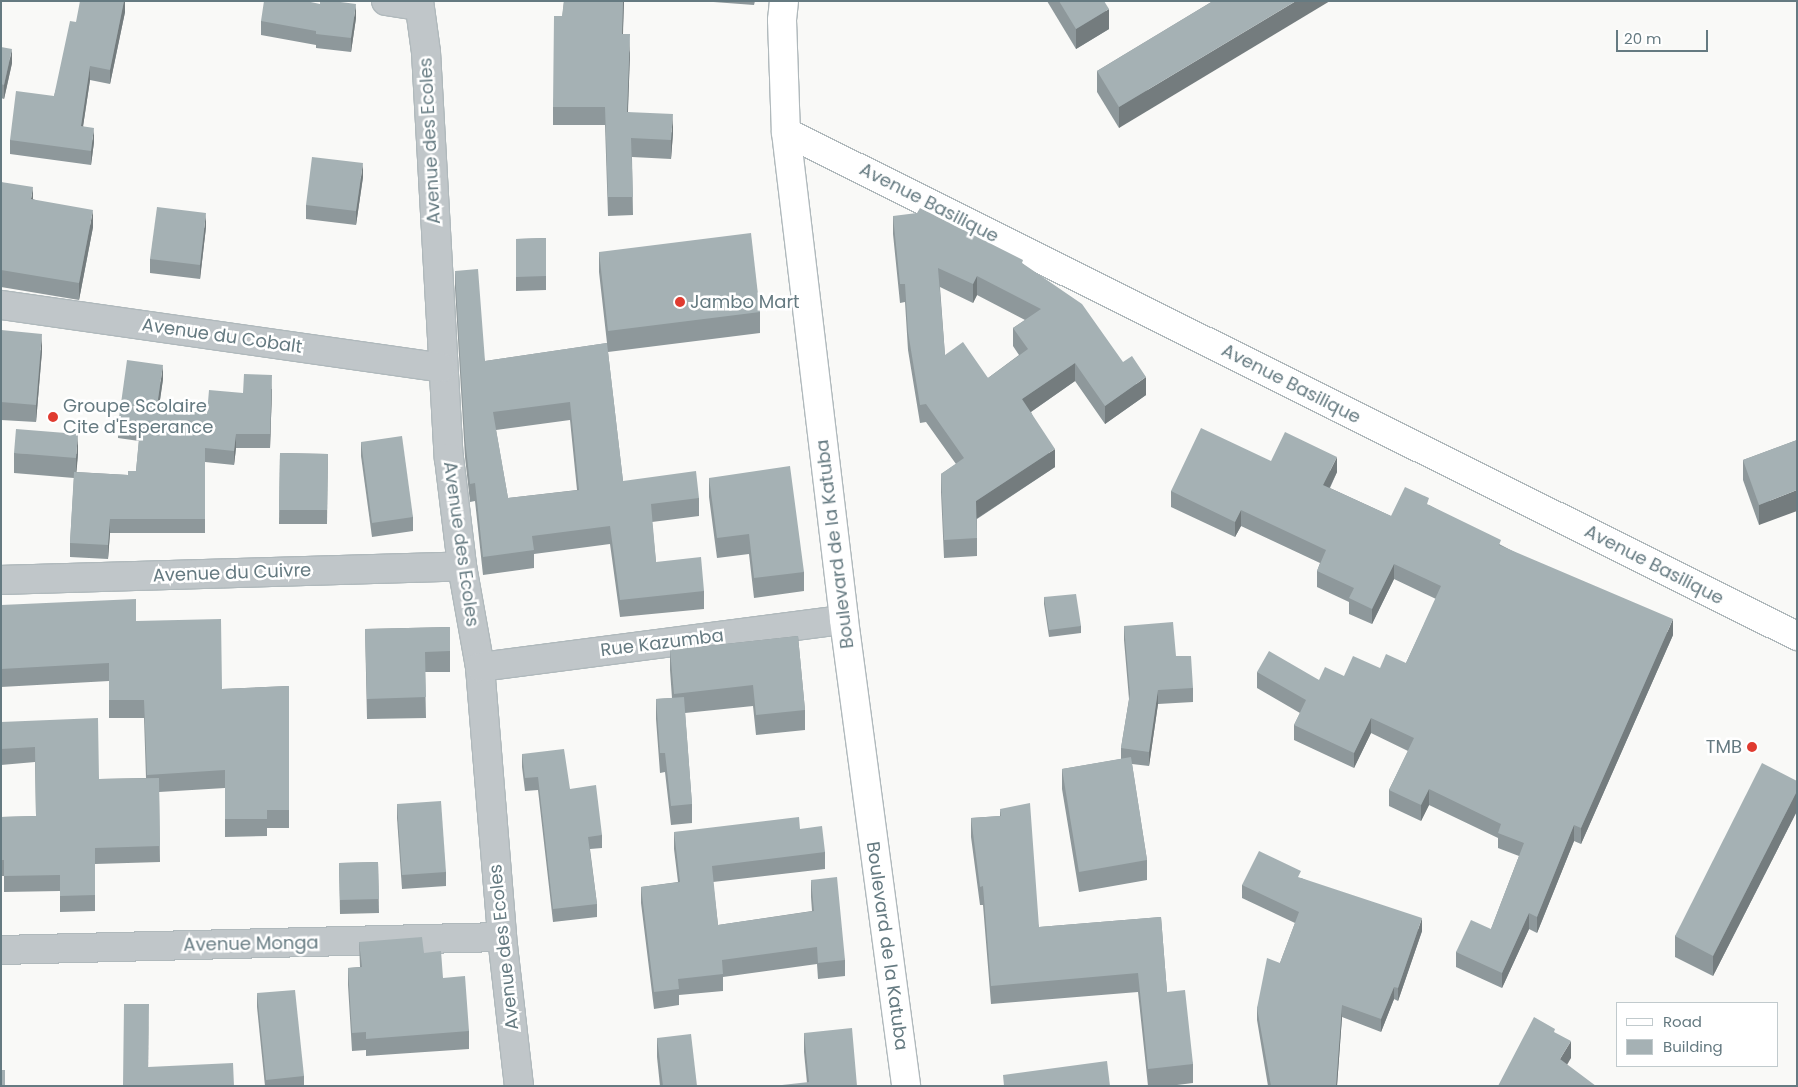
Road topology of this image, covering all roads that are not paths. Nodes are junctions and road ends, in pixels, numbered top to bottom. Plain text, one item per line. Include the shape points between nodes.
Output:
1 (386, 1) edge
2 (784, 1) edge
3 (419, 4) edge
4 (786, 132) junction
5 (1, 304) edge
6 (442, 368) junction
7 (462, 566) junction
8 (1, 580) edge
9 (844, 620) junction
10 (1797, 636) edge
11 (480, 667) junction
12 (502, 937) junction
13 (1, 950) edge
14 (519, 1086) edge
15 (906, 1086) edge

1 - 3 street
2 - 4 street, Boulevard de la Katuba
3 - 6 street, Avenue des Ecoles via 426,52
4 - 9 street, Boulevard de la Katuba
4 - 10 street, Avenue Basilique
5 - 6 street, Avenue du Cobalt
6 - 7 street, Avenue des Ecoles
7 - 8 street, Avenue du Cuivre
7 - 11 street, Avenue des Ecoles
9 - 11 street, Rue Kazumba
9 - 15 street, Boulevard de la Katuba
11 - 12 street, Avenue des Ecoles
12 - 13 street, Avenue Monga
12 - 14 street, Avenue des Ecoles

